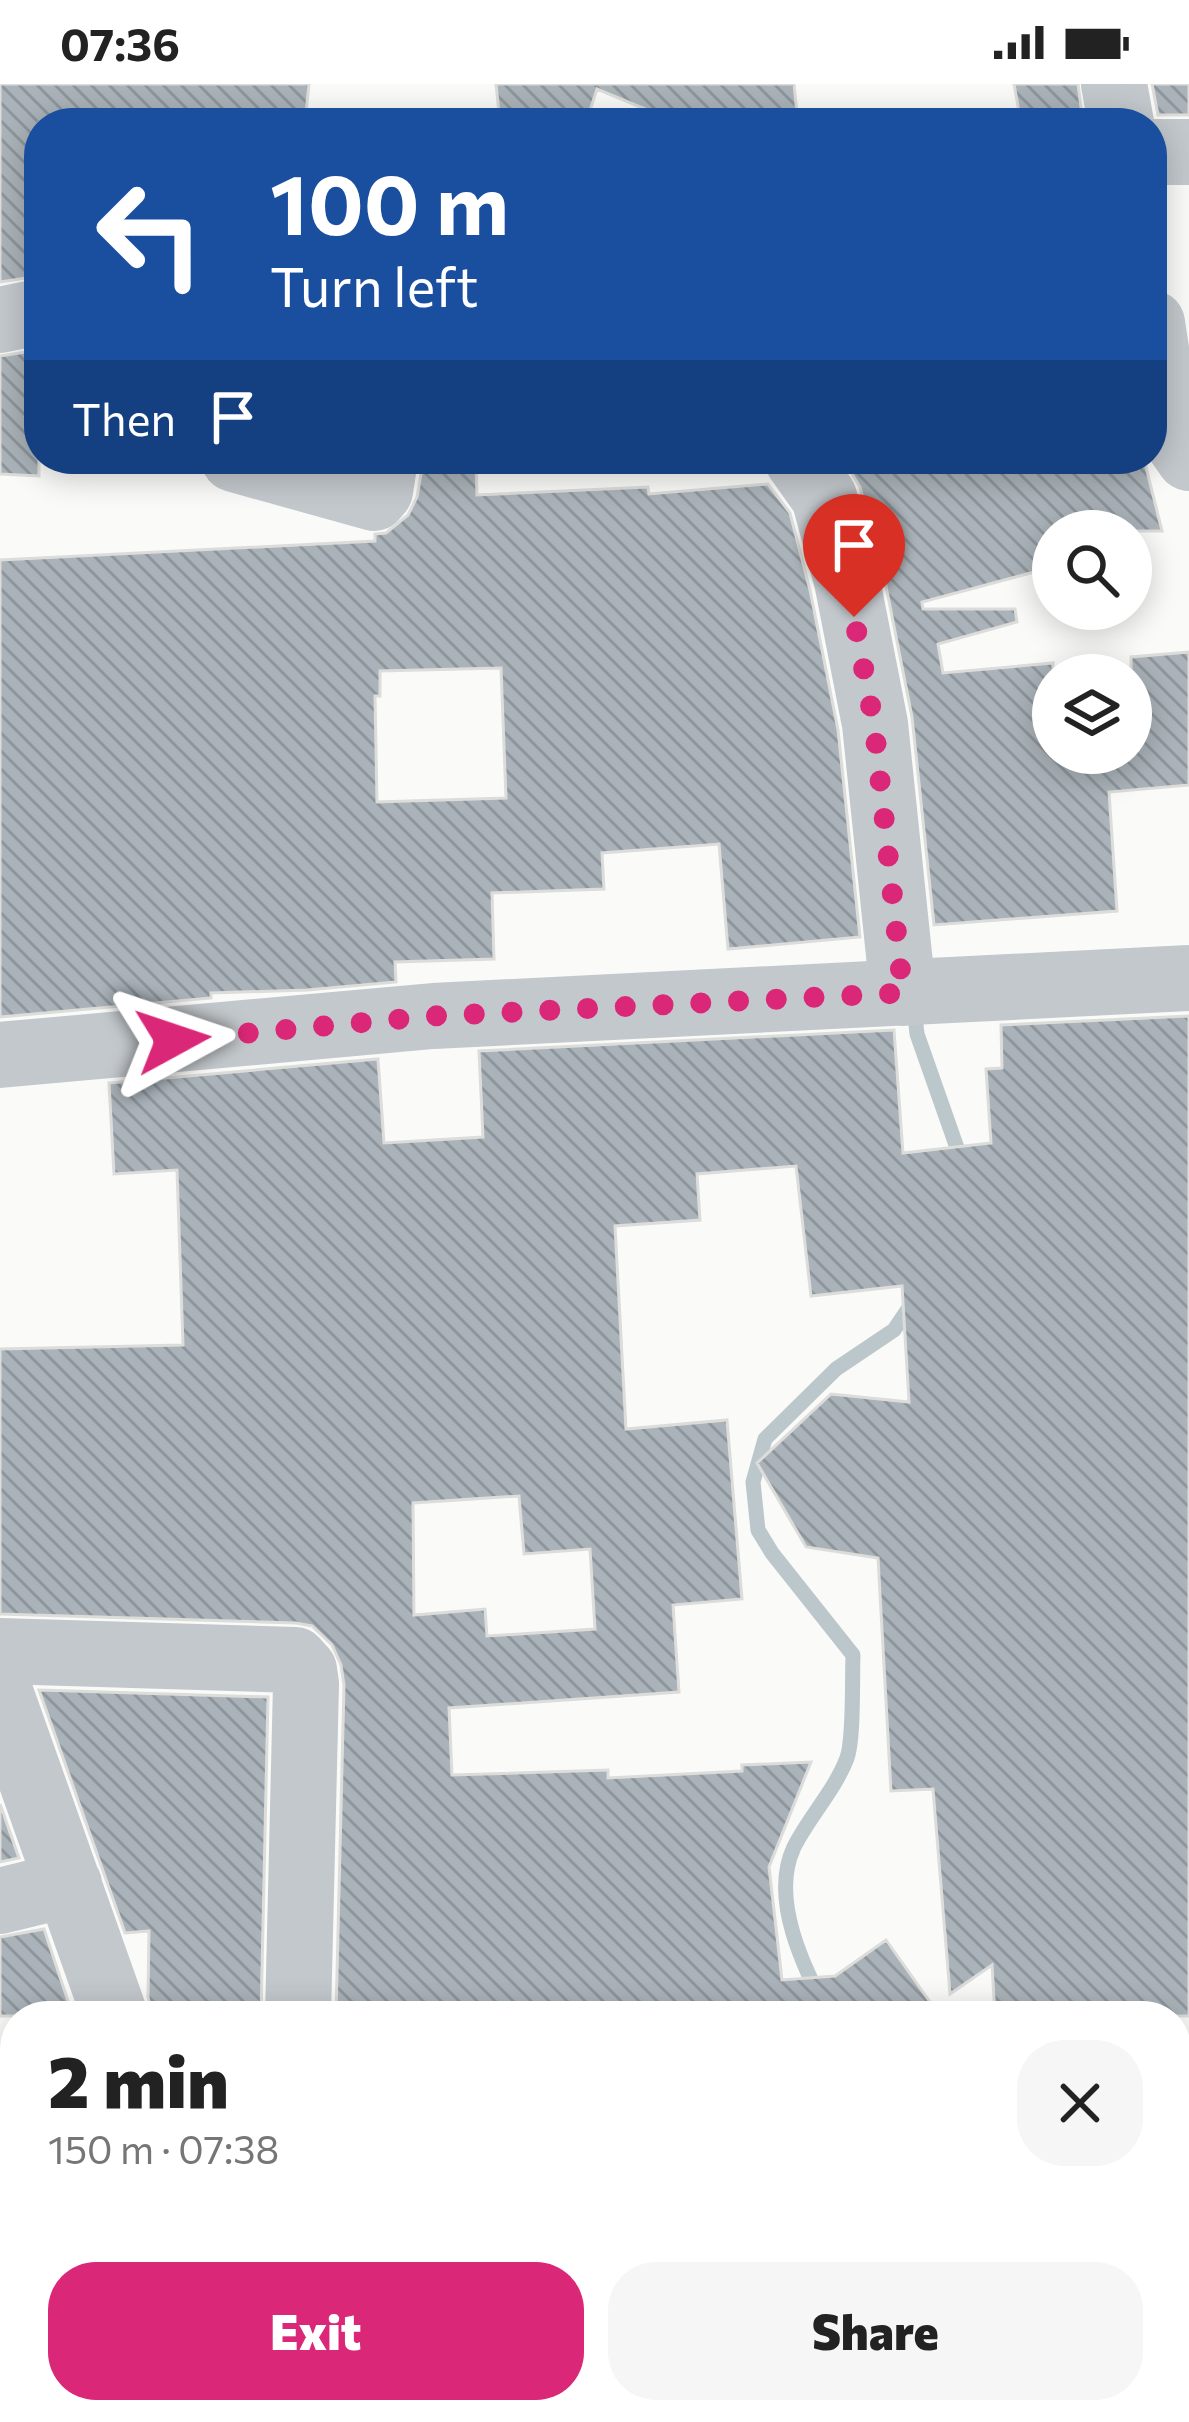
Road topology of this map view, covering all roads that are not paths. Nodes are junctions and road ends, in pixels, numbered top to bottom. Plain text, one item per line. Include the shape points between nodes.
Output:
1 (1167, 421) edge
2 (1189, 458) edge
3 (288, 474) edge
4 (383, 474) edge
5 (808, 474) edge
6 (1189, 978) edge
7 (903, 993) junction
8 (0, 1055) edge
9 (0, 1651) edge
10 (0, 1692) edge
11 (69, 1884) junction
12 (0, 1901) edge
13 (110, 2001) edge
14 (298, 2001) edge

1 - 2 street
3 - 4 street via 374,498
5 - 7 street via 824,496 847,581 874,724
6 - 7 street
7 - 8 street via 433,1016
9 - 14 street via 295,1660 304,1670
10 - 11 street
11 - 12 street
11 - 13 street

